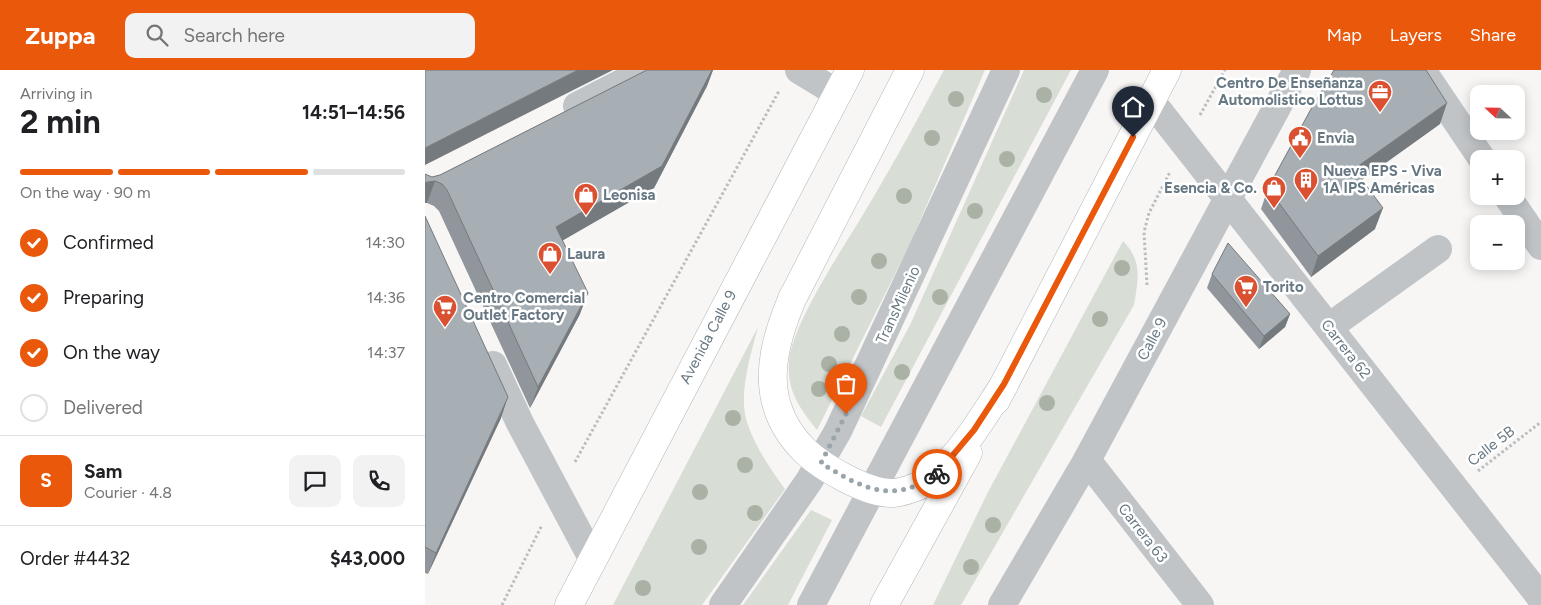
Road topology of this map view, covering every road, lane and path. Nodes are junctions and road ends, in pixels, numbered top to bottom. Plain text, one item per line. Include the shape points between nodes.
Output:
1 (647, 70) edge
2 (910, 70) edge
3 (1006, 70) edge
4 (1095, 70) edge
5 (1167, 70) edge
6 (1225, 70) edge
7 (1297, 70) edge
8 (1422, 70) edge
9 (790, 79) edge
10 (844, 82) edge
11 (1209, 99) dead end
12 (1151, 101) junction
13 (558, 115) edge
14 (1476, 150) edge
15 (1228, 198) junction
16 (1513, 205) edge
17 (1541, 246) edge
18 (1438, 250) dead end
19 (1329, 327) junction
20 (483, 343) edge
21 (1004, 384) junction
22 (1541, 422) edge
23 (1087, 460) junction
24 (821, 463) junction
25 (951, 488) junction
26 (1456, 488) junction
27 (873, 489) junction
28 (557, 494) junction
29 (593, 560) junction
30 (1541, 598) edge
31 (502, 605) edge
32 (569, 605) edge
33 (723, 605) edge
34 (811, 605) edge
35 (884, 605) edge
36 (905, 605) edge
37 (1002, 605) edge
38 (1200, 605) edge

1 - 13 street
2 - 24 highway via 792,299 780,329 773,384 777,407 789,432 806,452
3 - 24 street, TransMilenio
4 - 27 street
5 - 12 highway
6 - 11 path
7 - 15 street, Calle 9
8 - 14 street
9 - 10 street
9 - 28 path
10 - 29 highway, Avenida Calle 9
12 - 15 street, Carrera 62
12 - 21 highway
15 - 19 street, Carrera 62
15 - 23 street, Calle 9
16 - 17 street
18 - 19 street
19 - 26 street, Carrera 62
20 - 28 street
21 - 25 highway
21 - 27 highway via 974,430 932,479 893,493
22 - 26 path, Calle 5B
23 - 37 street, Calle 9
23 - 38 street, Carrera 63
24 - 27 highway
24 - 33 street, TransMilenio
25 - 35 highway
25 - 36 highway
26 - 30 street, Carrera 62
27 - 34 street
28 - 29 street
28 - 31 path
29 - 32 highway, Avenida Calle 9

